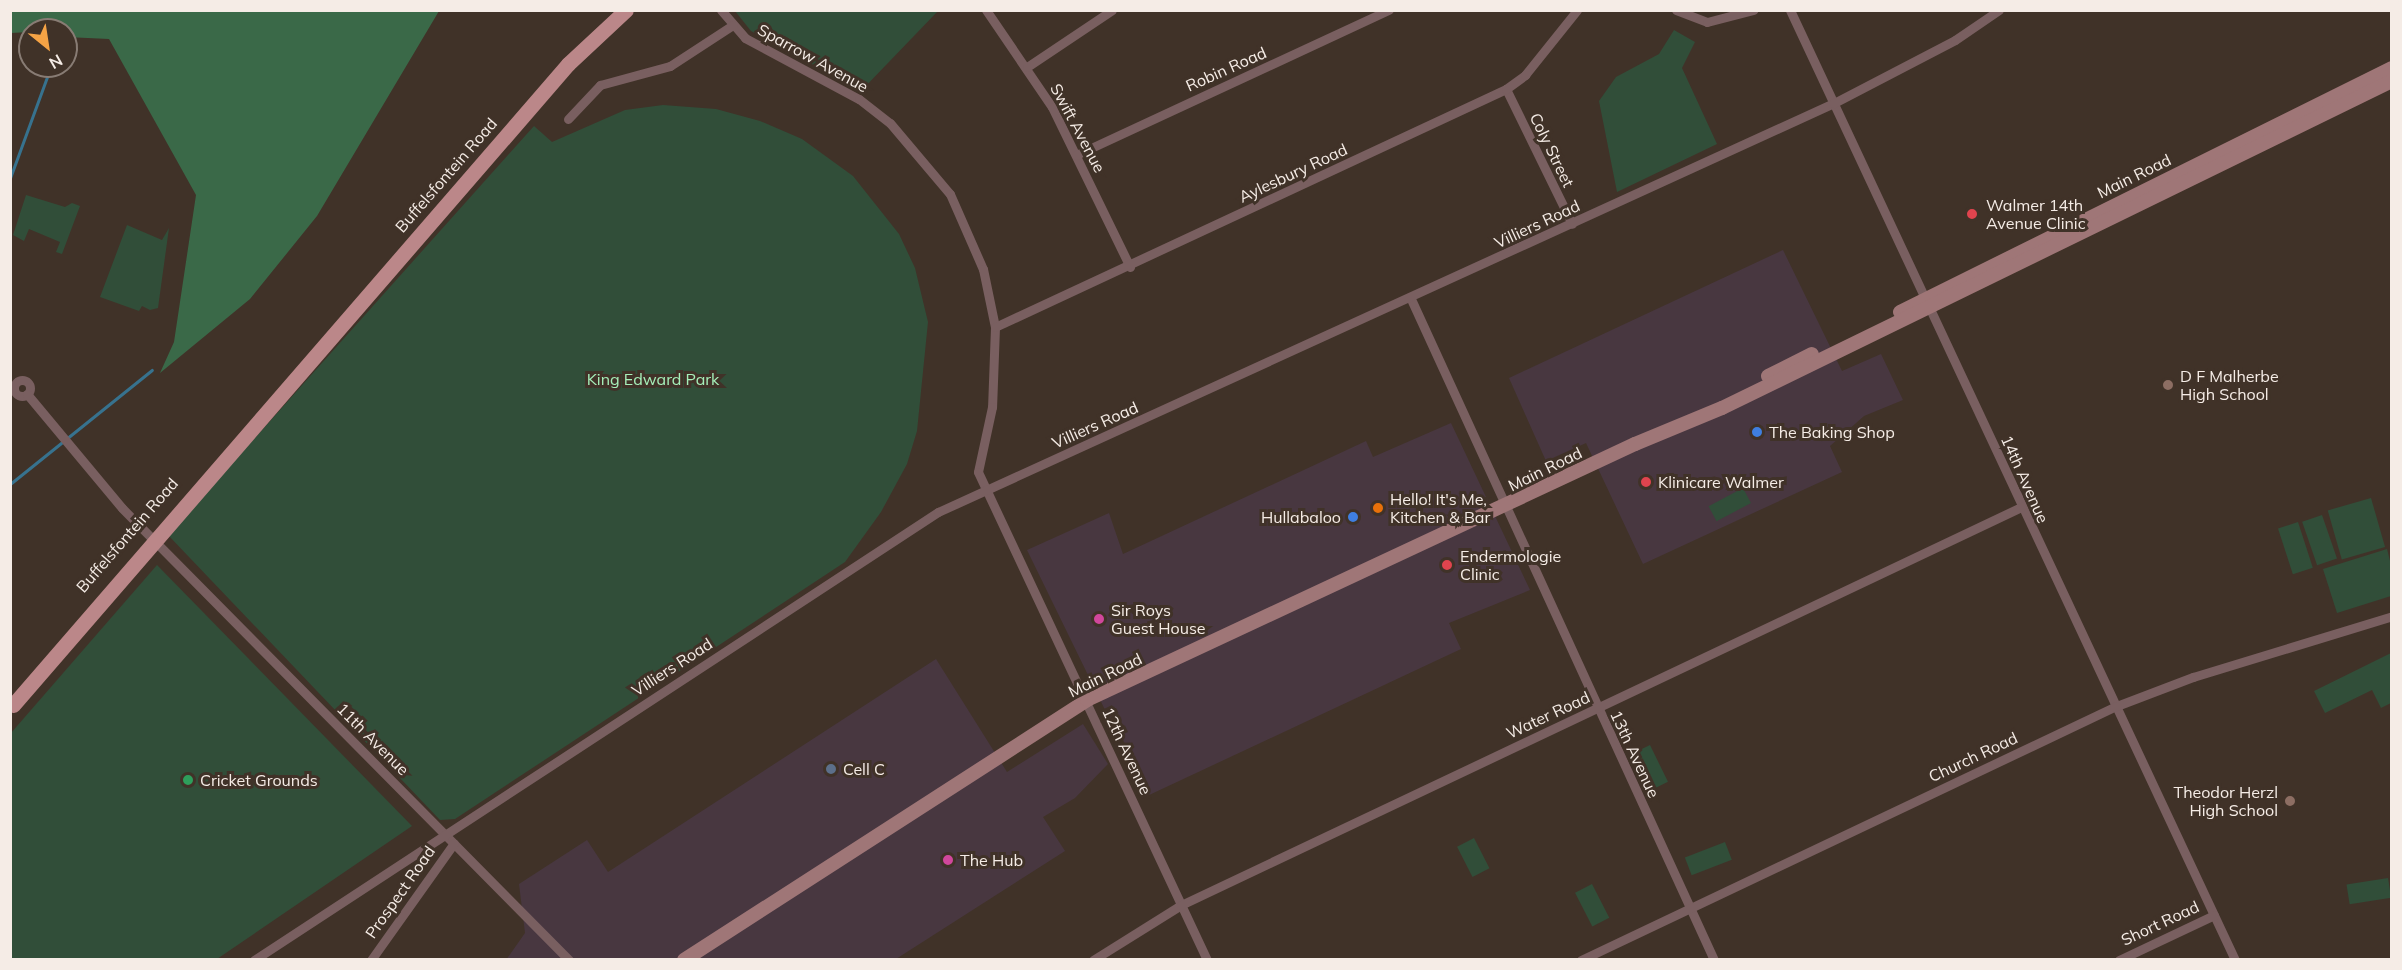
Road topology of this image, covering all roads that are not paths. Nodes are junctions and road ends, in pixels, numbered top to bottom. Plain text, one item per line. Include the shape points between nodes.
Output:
1 (626, 10) edge
2 (721, 10) edge
3 (986, 10) edge
4 (1112, 10) edge
5 (1389, 10) edge
6 (1577, 10) edge
7 (1676, 10) edge
8 (1753, 10) edge
9 (1790, 10) edge
10 (1999, 10) edge
11 (733, 25) junction
12 (1027, 67) junction
13 (2391, 68) edge
14 (2391, 81) edge
15 (1506, 89) junction
16 (1834, 103) junction
17 (568, 119) dead end
18 (1076, 155) junction
19 (1572, 224) junction
20 (1130, 267) junction
21 (1411, 298) junction
22 (1927, 303) junction
23 (995, 327) junction
24 (12, 392) edge
25 (987, 490) junction
26 (1507, 506) junction
27 (2021, 507) junction
28 (153, 538) junction
29 (2391, 616) edge
30 (1087, 700) junction
31 (12, 706) edge
32 (2114, 707) junction
33 (1597, 708) junction
34 (446, 834) junction
35 (454, 843) junction
36 (1181, 905) junction
37 (1690, 907) junction
38 (2214, 915) junction
39 (254, 960) edge
40 (370, 960) edge
41 (569, 960) edge
42 (684, 960) edge
43 (1093, 960) edge
44 (1207, 960) edge
45 (1581, 960) edge
46 (1714, 960) edge
47 (2119, 960) edge
48 (2235, 960) edge

1 - 28 main road, Buffelsfontein Road via 568,64 300,370 286,380
2 - 11 street, Sparrow Avenue
3 - 12 street, Swift Avenue
4 - 12 street
5 - 18 street, Robin Road
6 - 15 street, Aylesbury Road via 1525,75
7 - 8 street via 1707,22
9 - 16 street, 14th Avenue
10 - 16 street, Villiers Road via 1955,40
11 - 17 street via 670,66 600,85
11 - 23 street, Sparrow Avenue via 770,54 859,99 890,123 921,156 950,194 969,231 991,295
12 - 18 street, Swift Avenue
13 - 22 main road, Main Road
14 - 22 main road, Main Road
15 - 19 street, Coly Street
15 - 20 street, Aylesbury Road
16 - 19 street, Villiers Road
16 - 22 street, 14th Avenue
18 - 20 street, Swift Avenue
19 - 21 street, Villiers Road
20 - 23 street, Aylesbury Road
21 - 25 street, Villiers Road
21 - 26 street, 13th Avenue
22 - 26 main road, Main Road via 1722,408 1635,444
22 - 27 street, 14th Avenue
23 - 25 street, Sparrow Avenue via 992,407 977,468
24 - 28 street, 11th Avenue via 23,381 29,386 27,394 64,440
25 - 30 street, 12th Avenue
25 - 34 street, Villiers Road via 916,525
26 - 30 main road, Main Road
26 - 33 street, 13th Avenue
27 - 32 street, 14th Avenue
27 - 33 street, Water Road
28 - 31 main road, Buffelsfontein Road
28 - 34 street, 11th Avenue
29 - 32 street, Church Road via 2193,677
30 - 36 street, 12th Avenue
30 - 42 main road, Main Road
32 - 37 street, Church Road
32 - 38 street, 14th Avenue
33 - 36 street, Water Road
33 - 37 street, 13th Avenue
34 - 35 street, 11th Avenue
34 - 39 street, Villiers Road
35 - 40 street, Prospect Road
35 - 41 street, 11th Avenue
36 - 43 street, Water Road
36 - 44 street, 12th Avenue
37 - 45 street, Church Road
37 - 46 street, 13th Avenue
38 - 47 street, Short Road
38 - 48 street, 14th Avenue

